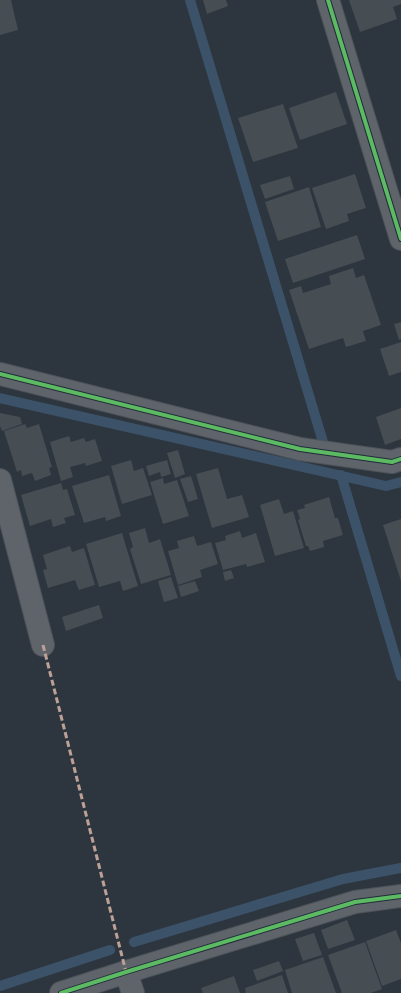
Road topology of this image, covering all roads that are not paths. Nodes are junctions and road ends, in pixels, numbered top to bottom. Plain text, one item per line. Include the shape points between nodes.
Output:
1 (328, 0) edge
2 (401, 239) edge
3 (0, 374) edge
4 (401, 459) edge
5 (0, 480) edge
6 (43, 646) dead end
7 (401, 896) edge
8 (126, 972) junction
9 (61, 993) edge
10 (133, 993) edge

1 - 2 street
3 - 4 street via 300,449 392,462
5 - 6 street
7 - 8 street via 355,902
8 - 9 street
8 - 10 street

